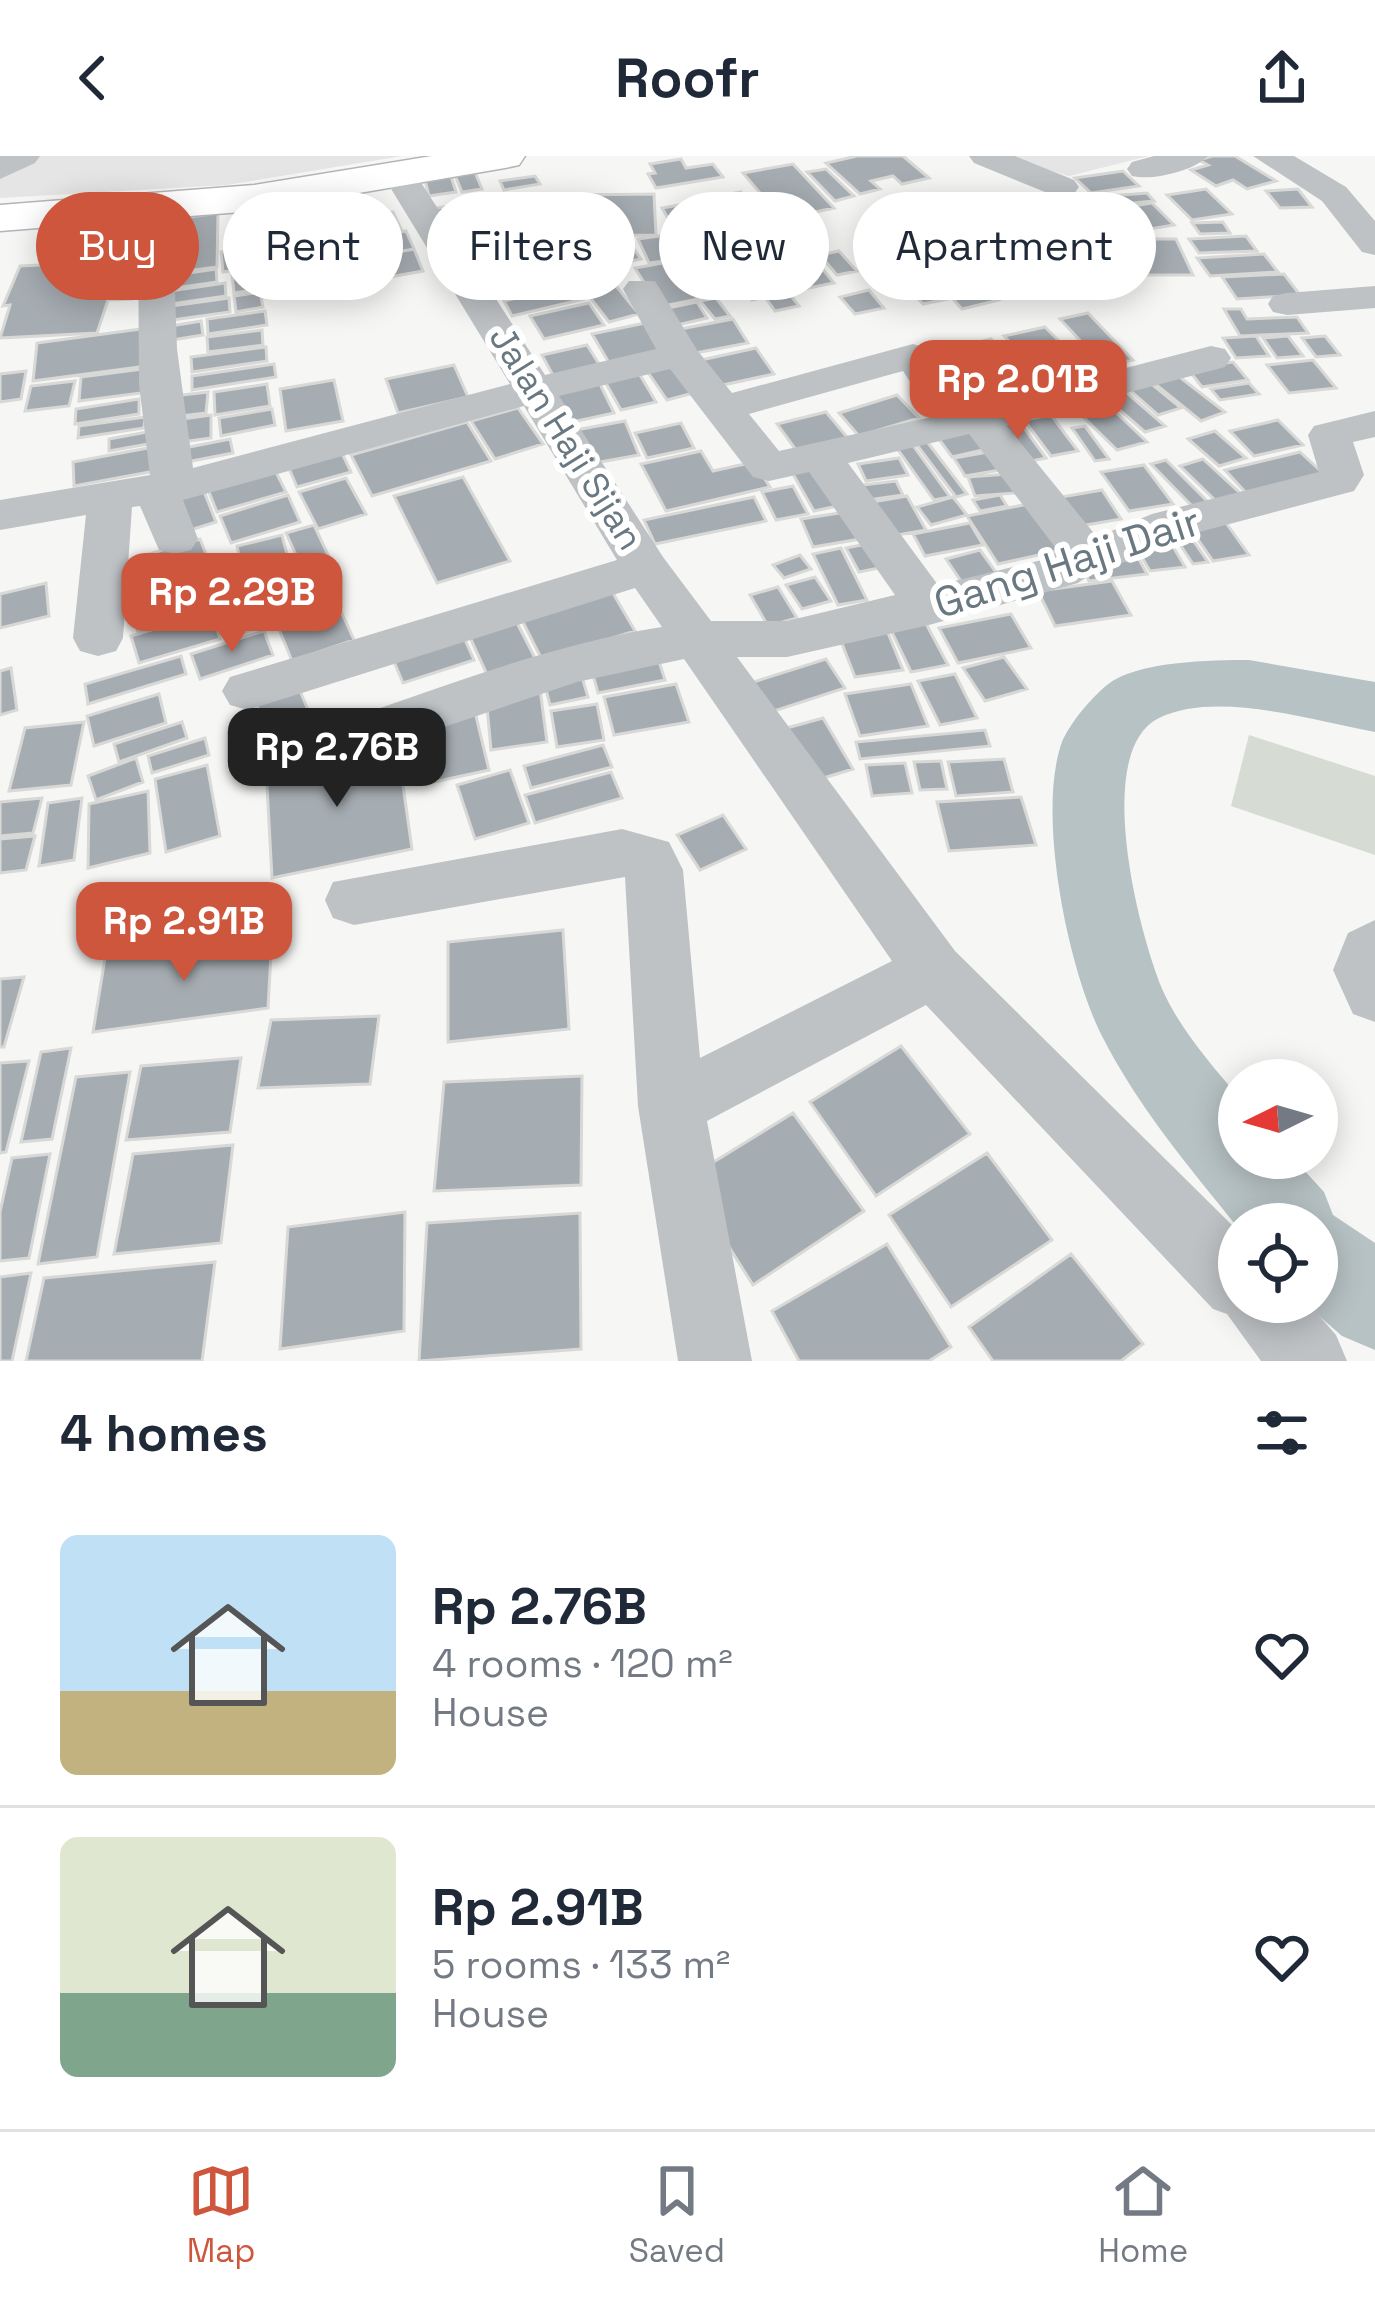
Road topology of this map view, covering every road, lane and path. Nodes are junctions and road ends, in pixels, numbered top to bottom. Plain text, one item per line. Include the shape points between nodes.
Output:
1 (23, 156) edge
2 (505, 156) edge
3 (986, 156) edge
4 (1191, 156) edge
5 (1270, 156) edge
6 (0, 169) edge
7 (1144, 169) dead end
8 (399, 173) junction
9 (1061, 187) dead end
10 (199, 203) edge
11 (36, 216) edge
12 (0, 218) edge
13 (1375, 244) edge
14 (642, 289) dead end
15 (1375, 297) edge
16 (156, 300) edge
17 (1287, 304) dead end
18 (680, 356) junction
19 (1211, 358) dead end
20 (538, 389) junction
21 (721, 409) junction
22 (979, 419) junction
23 (1375, 424) edge
24 (821, 457) junction
25 (166, 490) junction
26 (110, 500) junction
27 (0, 515) edge
28 (175, 539) dead end
29 (1088, 557) junction
30 (646, 568) junction
31 (929, 608) junction
32 (98, 638) dead end
33 (698, 640) junction
34 (248, 691) dead end
35 (386, 727) dead end
36 (354, 900) dead end
37 (1375, 946) edge
38 (933, 970) junction
39 (1375, 994) edge
40 (670, 1106) junction
41 (1218, 1261) edge
42 (1277, 1323) edge
43 (718, 1353) edge
44 (1310, 1361) edge

1 - 6 street
2 - 8 main road
3 - 9 street
4 - 7 street
5 - 13 street via 1334,194
8 - 10 main road
8 - 20 street, Jalan Haji Sijan
11 - 12 main road
14 - 18 street
15 - 17 street
16 - 25 street
18 - 20 street
18 - 21 street
19 - 22 street
20 - 25 street
20 - 30 street, Jalan Haji Sijan
21 - 22 street via 913,356 931,382
21 - 24 street via 764,465
22 - 24 street
22 - 29 street
23 - 29 street, Gang Haji Dair via 1330,435 1338,481 1181,520
24 - 31 street
25 - 26 street
25 - 28 street
26 - 27 street
26 - 32 street
29 - 31 street, Gang Haji Dair via 1061,572
30 - 33 street, Jalan Haji Sijan
30 - 34 street
31 - 33 street, Gang Haji Dair via 787,639
33 - 35 street, Gang Haji Dair via 541,674
33 - 38 street, Jalan Haji Sijan
36 - 40 street via 643,855 655,870
37 - 39 street via 1362,971
38 - 40 street
38 - 41 street, Jalan Haji Sijan
40 - 43 street
42 - 44 street

